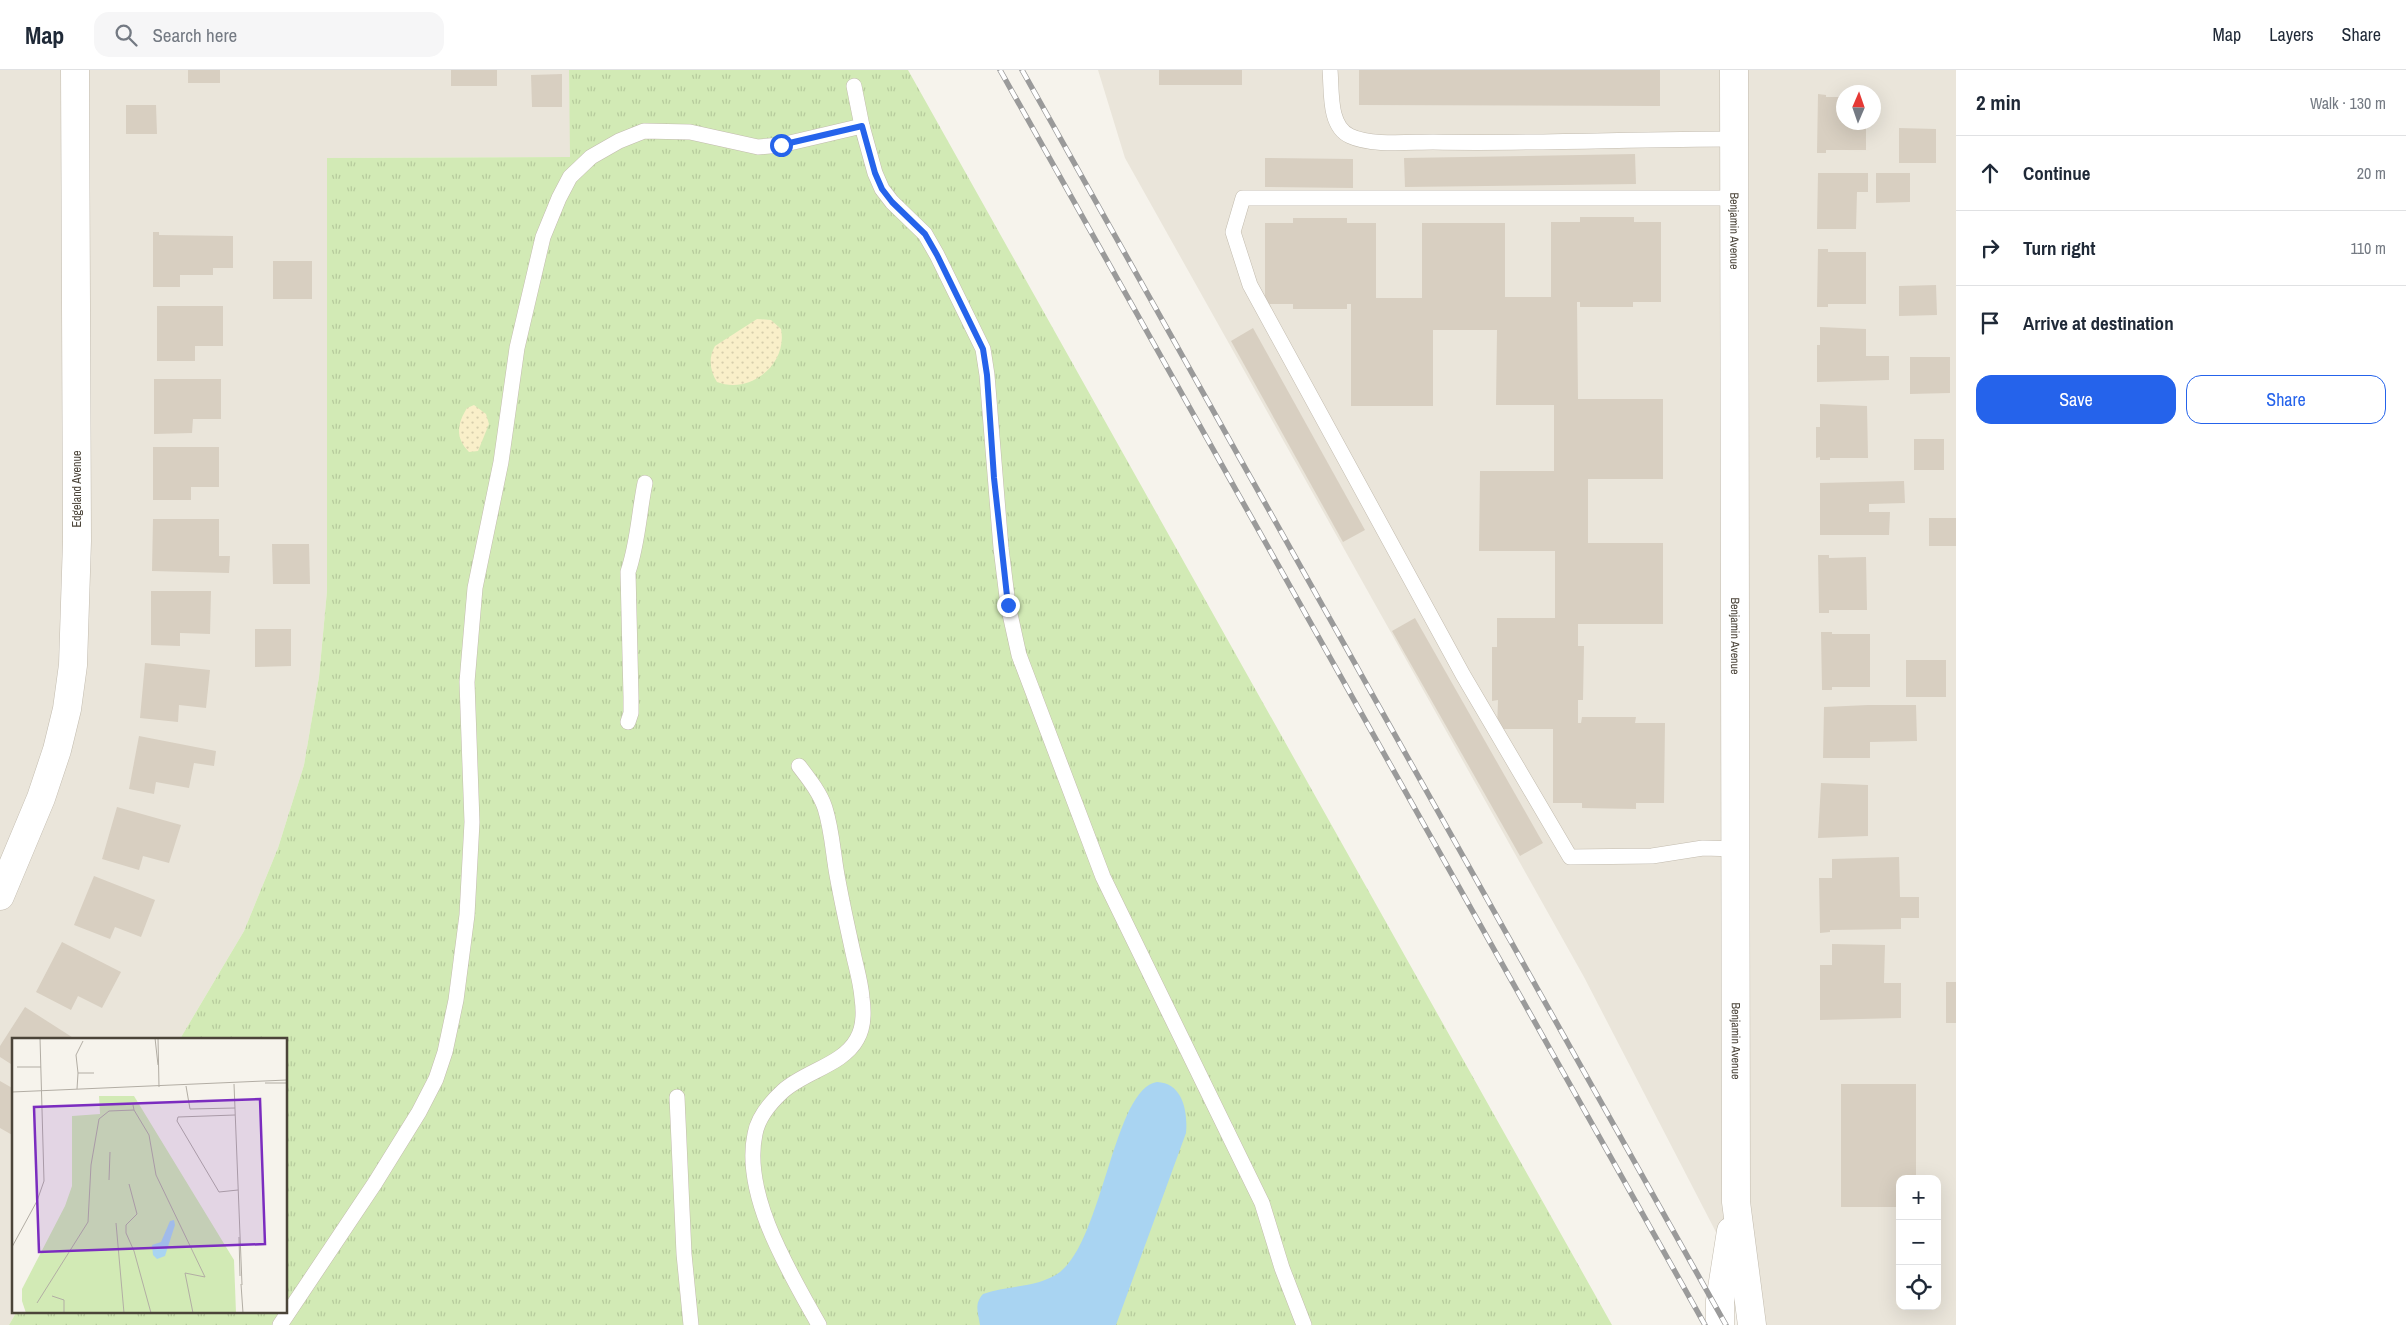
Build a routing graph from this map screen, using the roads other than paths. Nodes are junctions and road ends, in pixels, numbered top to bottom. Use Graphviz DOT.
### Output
graph roads {
  1 [pos="75,70"];
  2 [pos="1330,70"];
  3 [pos="1734,70"];
  4 [pos="854,86"];
  5 [pos="862,126"];
  6 [pos="1734,139"];
  7 [pos="1734,198"];
  8 [pos="645,483"];
  9 [pos="628,722"];
  10 [pos="799,766"];
  11 [pos="1737,849"];
  12 [pos="0,896"];
  13 [pos="677,1097"];
  14 [pos="1736,1202"];
  15 [pos="280,1325"];
  16 [pos="691,1325"];
  17 [pos="818,1325"];
  18 [pos="1304,1325"];
  19 [pos="1720,1325"];
  20 [pos="1752,1325"];
  1 -- 12 [label="street, Edgeland Avenue"];
  2 -- 6 [label="lane"];
  3 -- 6 [label="street, Benjamin Avenue"];
  4 -- 5 [label="lane"];
  5 -- 15 [label="lane"];
  5 -- 18 [label="lane"];
  6 -- 7 [label="street, Benjamin Avenue"];
  7 -- 11 [label="street, Benjamin Avenue"];
  7 -- 11 [label="lane"];
  8 -- 9 [label="lane"];
  10 -- 17 [label="lane"];
  11 -- 14 [label="street, Benjamin Avenue"];
  13 -- 16 [label="lane"];
  14 -- 19 [label="street, Benjamin Avenue"];
  14 -- 20 [label="street, Benjamin Avenue"];
}
